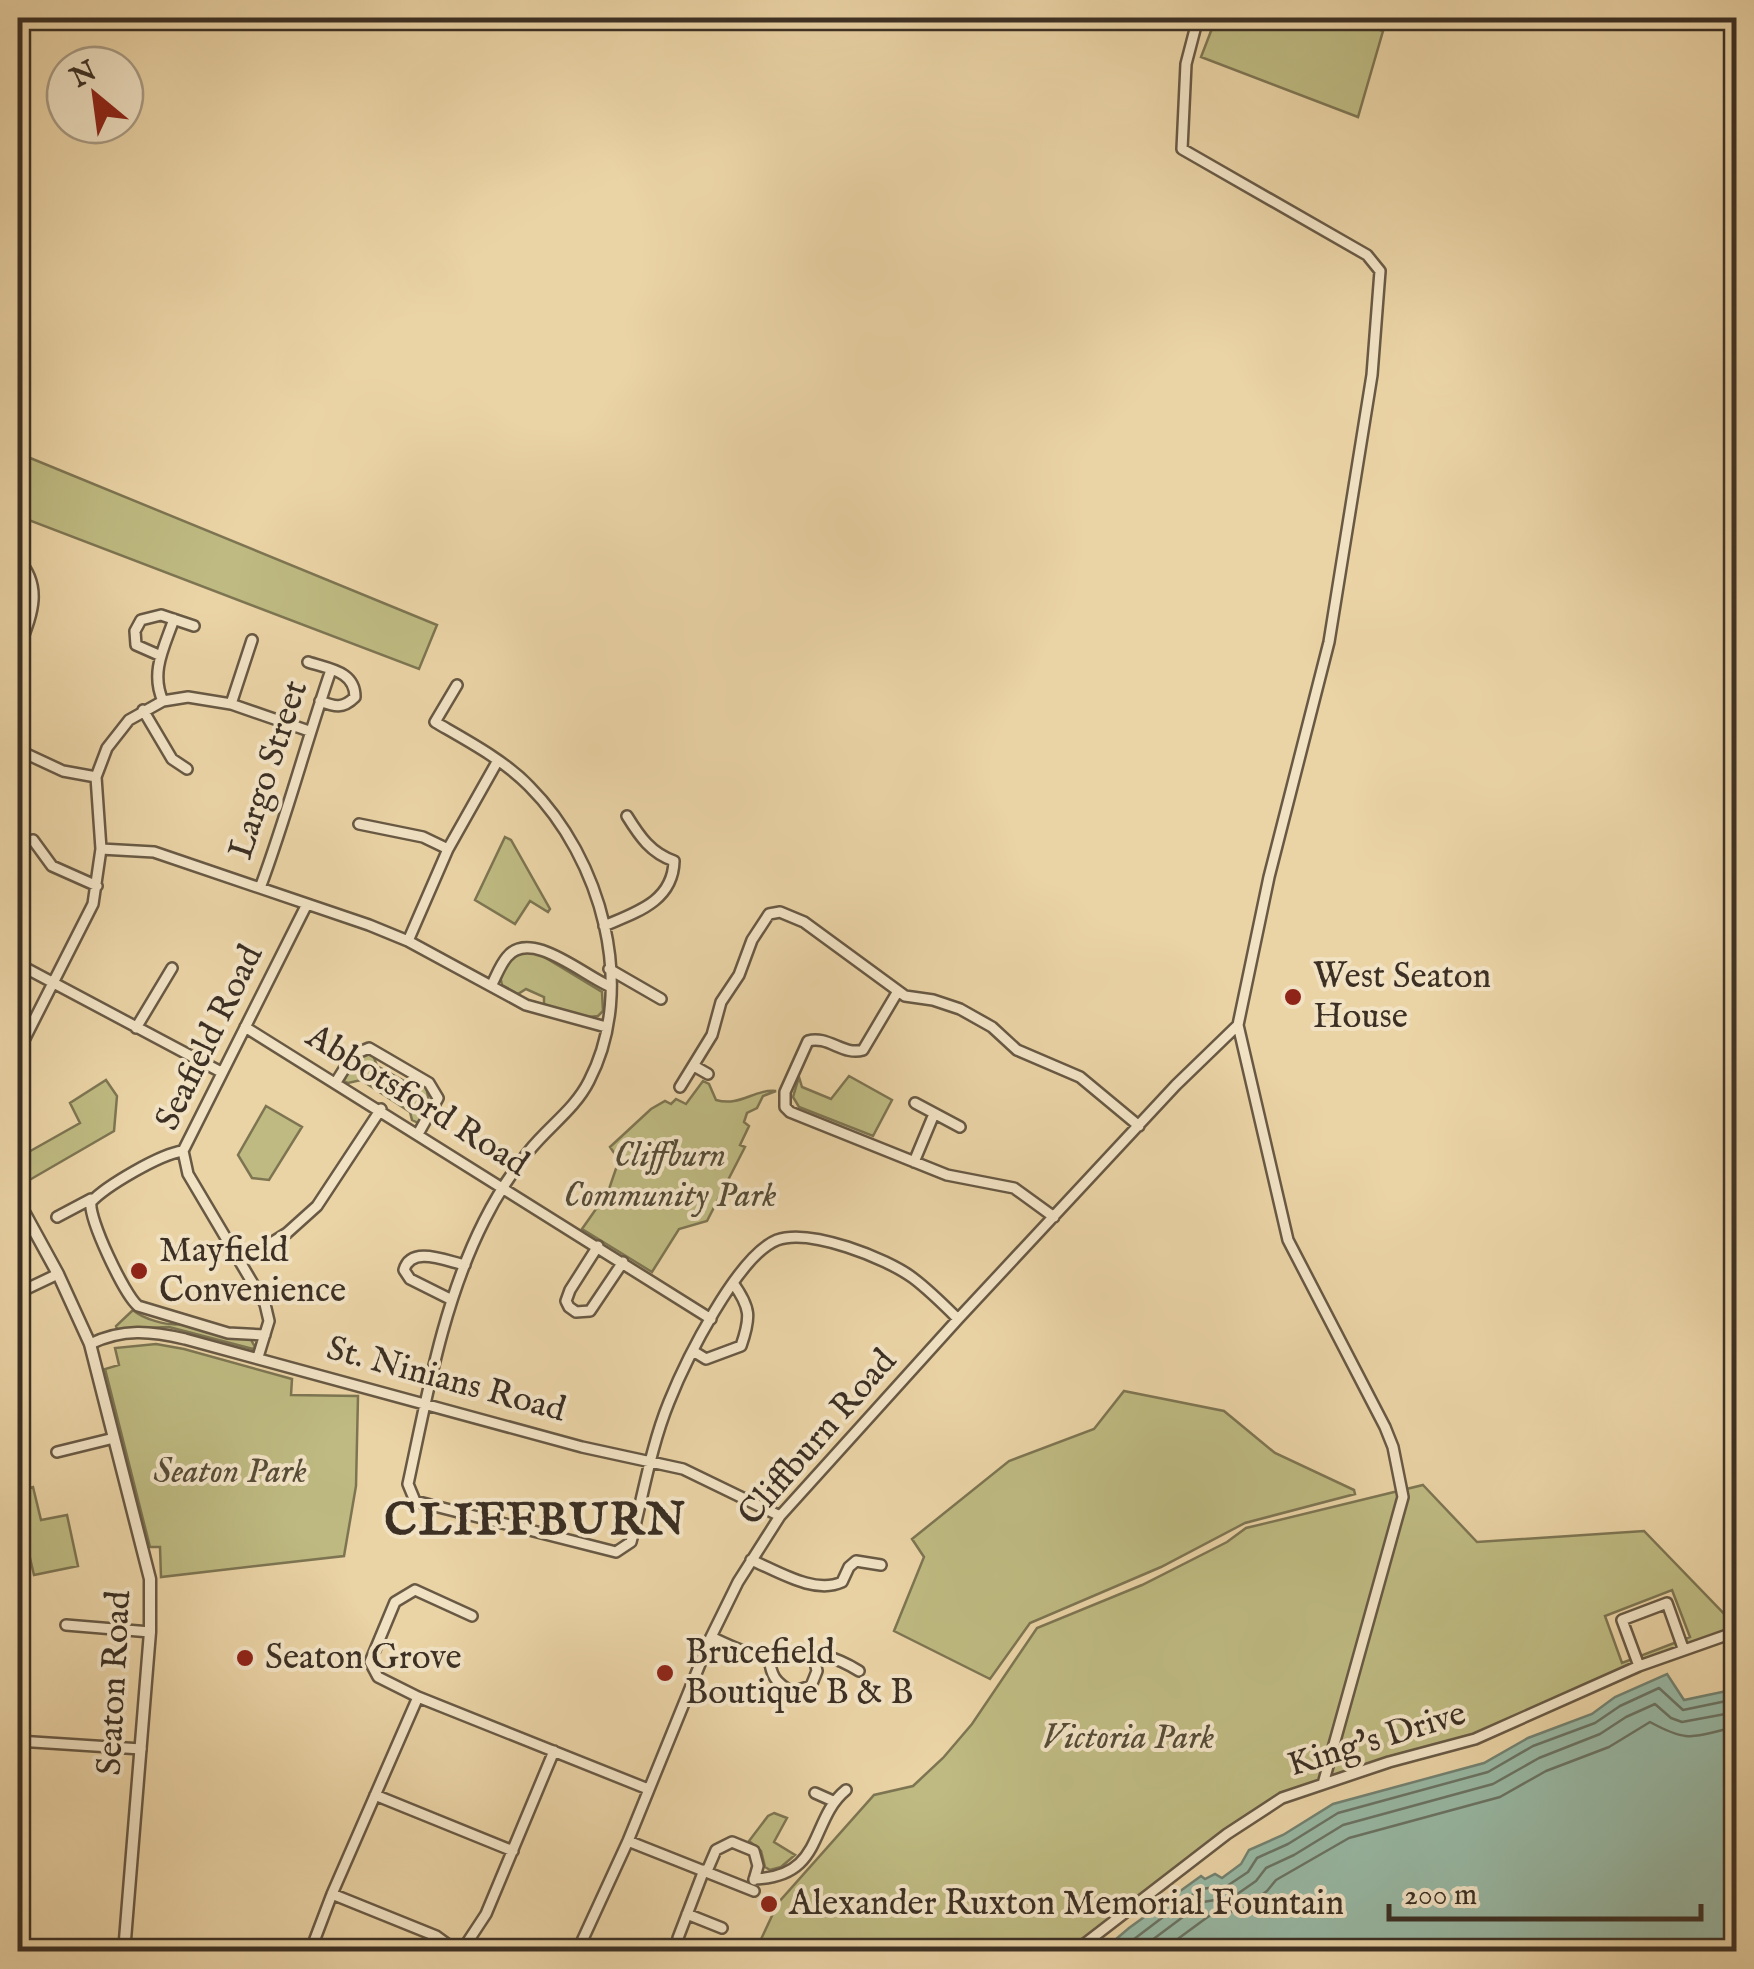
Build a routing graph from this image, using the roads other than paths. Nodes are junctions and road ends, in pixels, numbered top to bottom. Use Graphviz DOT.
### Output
graph roads {
  1 [pos="1198,18"];
  2 [pos="18,559"];
  3 [pos="174,619"];
  4 [pos="194,626"];
  5 [pos="252,640"];
  6 [pos="18,651"];
  7 [pos="161,656"];
  8 [pos="308,662"];
  9 [pos="330,670"];
  10 [pos="458,685"];
  11 [pos="163,701"];
  12 [pos="320,701"];
  13 [pos="230,704"];
  14 [pos="143,710"];
  15 [pos="310,732"];
  16 [pos="18,750"];
  17 [pos="497,762"];
  18 [pos="188,769"];
  19 [pos="96,777"];
  20 [pos="628,816"];
  21 [pos="359,824"];
  22 [pos="33,840"];
  23 [pos="102,849"];
  24 [pos="448,849"];
  25 [pos="97,886"];
  26 [pos="260,888"];
  27 [pos="307,904"];
  28 [pos="604,926"];
  29 [pos="408,941"];
  30 [pos="18,964"];
  31 [pos="172,968"];
  32 [pos="609,969"];
  33 [pos="53,983"];
  34 [pos="491,986"];
  35 [pos="609,986"];
  36 [pos="898,991"];
  37 [pos="661,999"];
  38 [pos="1238,1025"];
  39 [pos="246,1027"];
  40 [pos="606,1027"];
  41 [pos="136,1028"];
  42 [pos="18,1052"];
  43 [pos="694,1066"];
  44 [pos="222,1072"];
  45 [pos="708,1074"];
  46 [pos="336,1082"];
  47 [pos="680,1088"];
  48 [pos="915,1103"];
  49 [pos="381,1109"];
  50 [pos="934,1114"];
  51 [pos="1138,1126"];
  52 [pos="960,1127"];
  53 [pos="418,1134"];
  54 [pos="182,1151"];
  55 [pos="914,1162"];
  56 [pos="504,1187"];
  57 [pos="94,1198"];
  58 [pos="18,1202"];
  59 [pos="57,1217"];
  60 [pos="1054,1217"];
  61 [pos="598,1246"];
  62 [pos="241,1262"];
  63 [pos="623,1262"];
  64 [pos="465,1264"];
  65 [pos="58,1274"];
  66 [pos="733,1284"];
  67 [pos="18,1294"];
  68 [pos="452,1300"];
  69 [pos="958,1318"];
  70 [pos="712,1319"];
  71 [pos="265,1335"];
  72 [pos="90,1344"];
  73 [pos="694,1351"];
  74 [pos="258,1357"];
  75 [pos="426,1402"];
  76 [pos="114,1438"];
  77 [pos="57,1452"];
  78 [pos="652,1462"];
  79 [pos="780,1516"];
  80 [pos="751,1560"];
  81 [pos="881,1564"];
  82 [pos="472,1616"];
  83 [pos="66,1625"];
  84 [pos="150,1632"];
  85 [pos="1728,1635"];
  86 [pos="711,1637"];
  87 [pos="1683,1648"];
  88 [pos="813,1653"];
  89 [pos="769,1658"];
  90 [pos="1639,1666"];
  91 [pos="859,1671"];
  92 [pos="418,1697"];
  93 [pos="18,1741"];
  94 [pos="140,1749"];
  95 [pos="554,1751"];
  96 [pos="1323,1784"];
  97 [pos="648,1789"];
  98 [pos="846,1790"];
  99 [pos="816,1793"];
  100 [pos="375,1796"];
  101 [pos="833,1801"];
  102 [pos="628,1841"];
  103 [pos="512,1851"];
  104 [pos="705,1871"];
  105 [pos="753,1886"];
  106 [pos="332,1894"];
  107 [pos="687,1914"];
  108 [pos="722,1928"];
  109 [pos="678,1938"];
  110 [pos="124,1952"];
  111 [pos="310,1952"];
  112 [pos="459,1952"];
  113 [pos="576,1952"];
  114 [pos="1074,1952"];
  1 -- 38 [label="street"];
  2 -- 6 [label="street"];
  3 -- 4 [label="street"];
  3 -- 7 [label="street"];
  3 -- 7 [label="street"];
  5 -- 13 [label="street"];
  7 -- 11 [label="street"];
  8 -- 9 [label="street"];
  9 -- 12 [label="street, Largo Street"];
  9 -- 12 [label="street"];
  10 -- 17 [label="street"];
  11 -- 13 [label="street"];
  11 -- 14 [label="street"];
  12 -- 15 [label="street, Largo Street"];
  13 -- 15 [label="street"];
  14 -- 18 [label="street"];
  14 -- 19 [label="street"];
  15 -- 26 [label="street, Largo Street"];
  16 -- 19 [label="street"];
  17 -- 24 [label="street"];
  17 -- 28 [label="street"];
  19 -- 23 [label="street"];
  20 -- 28 [label="street"];
  21 -- 24 [label="street"];
  22 -- 25 [label="street"];
  23 -- 25 [label="street"];
  23 -- 26 [label="street"];
  24 -- 29 [label="street"];
  25 -- 33 [label="street"];
  26 -- 27 [label="street"];
  27 -- 29 [label="street"];
  27 -- 39 [label="street, Seafield Road"];
  28 -- 32 [label="street"];
  29 -- 34 [label="street"];
  30 -- 33 [label="street"];
  31 -- 41 [label="street"];
  32 -- 35 [label="street"];
  32 -- 37 [label="street"];
  33 -- 41 [label="street"];
  33 -- 42 [label="street"];
  34 -- 35 [label="street"];
  34 -- 40 [label="street"];
  35 -- 40 [label="street"];
  36 -- 43 [label="street"];
  36 -- 51 [label="street"];
  36 -- 55 [label="street"];
  38 -- 51 [label="street, Cliffburn Road"];
  38 -- 96 [label="street"];
  39 -- 44 [label="street, Seafield Road"];
  39 -- 46 [label="street, Abbotsford Road"];
  40 -- 56 [label="street"];
  41 -- 44 [label="street"];
  43 -- 45 [label="street"];
  43 -- 47 [label="street"];
  44 -- 54 [label="street, Seafield Road"];
  46 -- 49 [label="street, Abbotsford Road"];
  46 -- 53 [label="street"];
  48 -- 50 [label="street"];
  49 -- 53 [label="street, Abbotsford Road"];
  49 -- 62 [label="street"];
  50 -- 52 [label="street"];
  50 -- 55 [label="street"];
  51 -- 60 [label="street, Cliffburn Road"];
  53 -- 56 [label="street, Abbotsford Road"];
  54 -- 57 [label="street"];
  54 -- 62 [label="street, Seafield Road"];
  55 -- 60 [label="street"];
  56 -- 61 [label="street, Abbotsford Road"];
  56 -- 64 [label="street"];
  57 -- 59 [label="street"];
  57 -- 71 [label="street"];
  58 -- 65 [label="street, Seaton Road"];
  60 -- 69 [label="street, Cliffburn Road"];
  61 -- 63 [label="street, Abbotsford Road"];
  61 -- 63 [label="street"];
  62 -- 71 [label="street, Seafield Road"];
  63 -- 70 [label="street, Abbotsford Road"];
  64 -- 68 [label="street"];
  64 -- 68 [label="street"];
  65 -- 67 [label="street"];
  65 -- 72 [label="street, Seaton Road"];
  66 -- 69 [label="street"];
  66 -- 70 [label="street"];
  66 -- 73 [label="street"];
  68 -- 75 [label="street"];
  69 -- 79 [label="street, Cliffburn Road"];
  70 -- 73 [label="street"];
  71 -- 74 [label="street, Seafield Road"];
  72 -- 74 [label="street, St. Ninians Road"];
  72 -- 76 [label="street, Seaton Road"];
  73 -- 78 [label="street"];
  74 -- 75 [label="street, St. Ninians Road"];
  75 -- 78 [label="street, St. Ninians Road"];
  75 -- 78 [label="street"];
  76 -- 77 [label="street"];
  76 -- 84 [label="street, Seaton Road"];
  78 -- 79 [label="street, St. Ninians Road"];
  79 -- 80 [label="street, Cliffburn Road"];
  80 -- 81 [label="street"];
  80 -- 86 [label="street, Cliffburn Road"];
  82 -- 92 [label="street"];
  83 -- 84 [label="street"];
  84 -- 94 [label="street, Seaton Road"];
  85 -- 87 [label="street, King's Drive"];
  86 -- 89 [label="street"];
  86 -- 97 [label="street, Cliffburn Road"];
  87 -- 90 [label="street, King's Drive"];
  87 -- 90 [label="street"];
  88 -- 89 [label="street"];
  88 -- 89 [label="street"];
  88 -- 91 [label="street"];
  90 -- 96 [label="street, King's Drive"];
  92 -- 95 [label="street"];
  92 -- 100 [label="street"];
  93 -- 94 [label="street"];
  94 -- 110 [label="street, Seaton Road"];
  95 -- 97 [label="street"];
  95 -- 103 [label="street"];
  96 -- 114 [label="street, King's Drive"];
  97 -- 102 [label="street, Cliffburn Road"];
  98 -- 101 [label="street"];
  99 -- 101 [label="street"];
  100 -- 103 [label="street"];
  100 -- 106 [label="street"];
  101 -- 105 [label="street"];
  102 -- 104 [label="street"];
  102 -- 113 [label="street, Cliffburn Road"];
  103 -- 112 [label="street"];
  104 -- 105 [label="street"];
  104 -- 105 [label="street"];
  104 -- 107 [label="street"];
  106 -- 111 [label="street"];
  106 -- 112 [label="street"];
  107 -- 108 [label="street"];
  107 -- 109 [label="street"];
}
